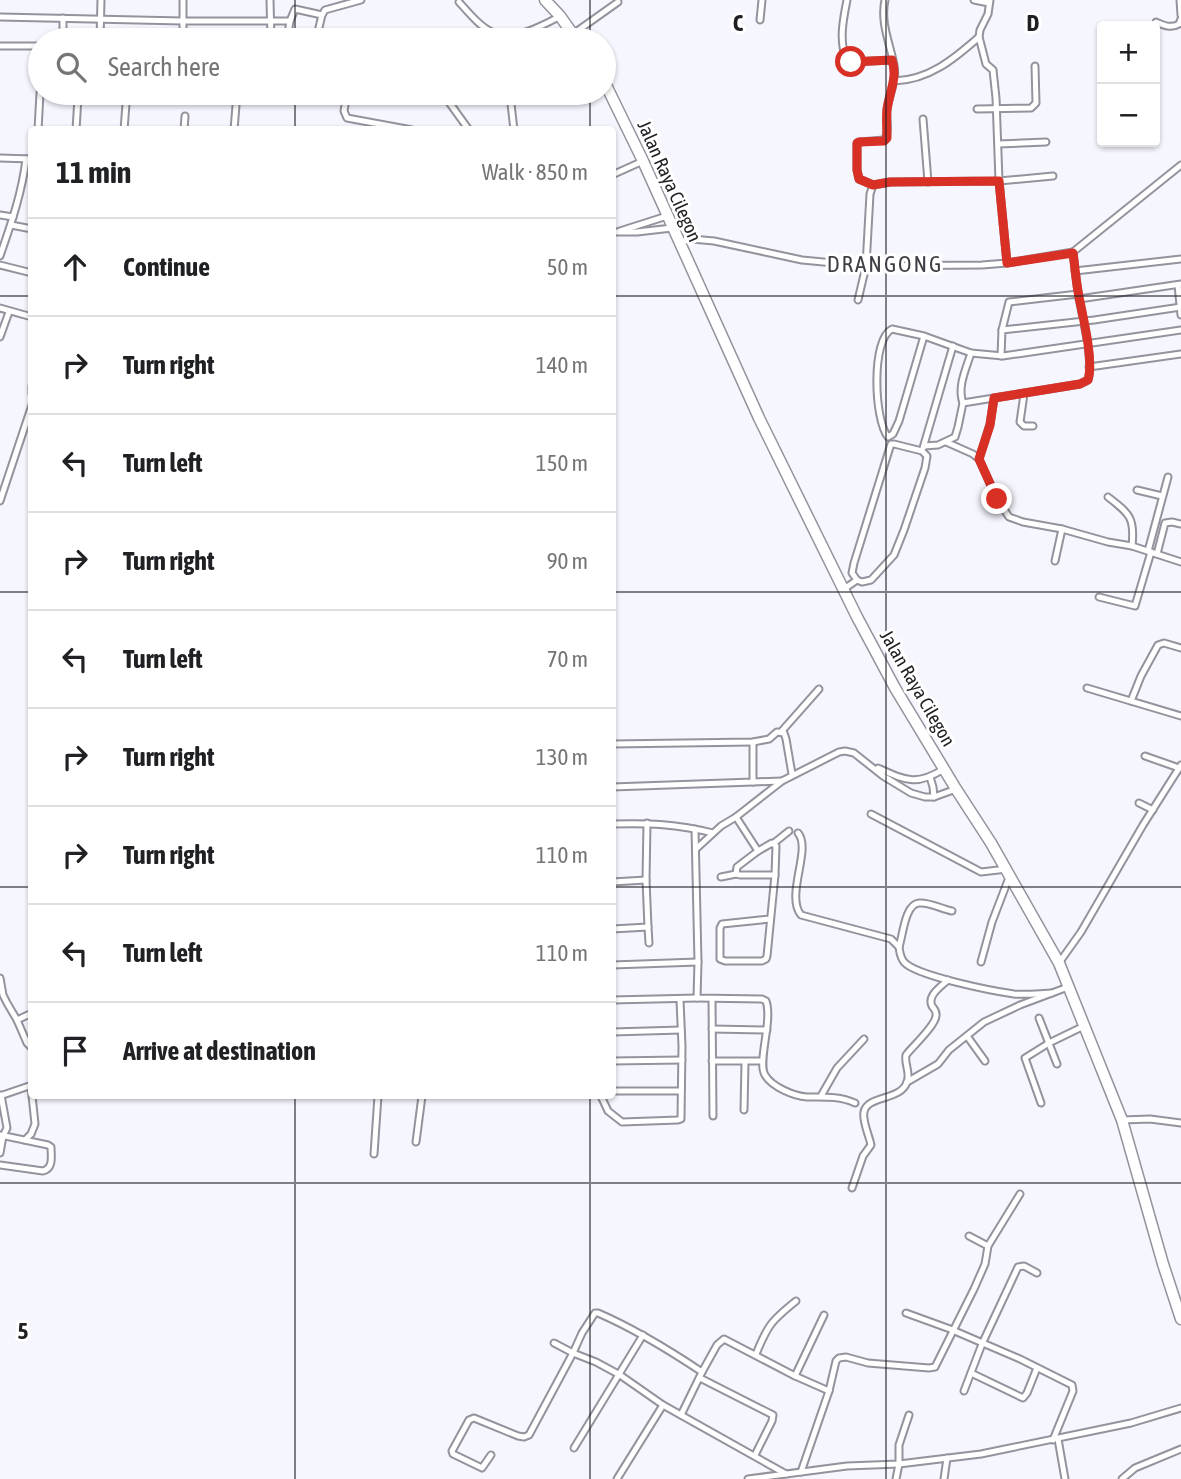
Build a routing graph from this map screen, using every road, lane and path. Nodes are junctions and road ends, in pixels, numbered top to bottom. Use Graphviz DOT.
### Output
graph roads {
  1 [pos="101,0"];
  2 [pos="183,0"];
  3 [pos="270,0"];
  4 [pos="361,0"];
  5 [pos="545,0"];
  6 [pos="762,0"];
  7 [pos="847,0"];
  8 [pos="885,0"];
  9 [pos="974,0"];
  10 [pos="1180,0"];
  11 [pos="990,1"];
  12 [pos="459,2"];
  13 [pos="618,2"];
  14 [pos="322,15"];
  15 [pos="560,16"];
  16 [pos="0,17"];
  17 [pos="1181,17"];
  18 [pos="63,18"];
  19 [pos="100,19"];
  20 [pos="760,20"];
  21 [pos="183,21"];
  22 [pos="270,21"];
  23 [pos="290,21"];
  24 [pos="1160,24"];
  25 [pos="63,28"];
  26 [pos="100,28"];
  27 [pos="183,28"];
  28 [pos="270,28"];
  29 [pos="289,28"];
  30 [pos="319,28"];
  31 [pos="486,28"];
  32 [pos="536,28"];
  33 [pos="569,28"];
  34 [pos="586,28"];
  35 [pos="979,37"];
  36 [pos="0,46"];
  37 [pos="28,46"];
  38 [pos="892,60"];
  39 [pos="1035,66"];
  40 [pos="894,81"];
  41 [pos="39,105"];
  42 [pos="78,105"];
  43 [pos="126,105"];
  44 [pos="236,105"];
  45 [pos="345,105"];
  46 [pos="451,105"];
  47 [pos="511,105"];
  48 [pos="616,105"];
  49 [pos="996,108"];
  50 [pos="976,109"];
  51 [pos="184,117"];
  52 [pos="923,119"];
  53 [pos="38,126"];
  54 [pos="76,126"];
  55 [pos="124,126"];
  56 [pos="184,126"];
  57 [pos="234,126"];
  58 [pos="390,126"];
  59 [pos="466,126"];
  60 [pos="514,126"];
  61 [pos="1046,142"];
  62 [pos="998,144"];
  63 [pos="0,158"];
  64 [pos="28,159"];
  65 [pos="643,161"];
  66 [pos="28,163"];
  67 [pos="1181,165"];
  68 [pos="616,173"];
  69 [pos="1053,176"];
  70 [pos="999,181"];
  71 [pos="928,182"];
  72 [pos="23,183"];
  73 [pos="28,184"];
  74 [pos="873,185"];
  75 [pos="0,215"];
  76 [pos="667,216"];
  77 [pos="13,217"];
  78 [pos="11,225"];
  79 [pos="28,228"];
  80 [pos="672,228"];
  81 [pos="616,232"];
  82 [pos="616,232"];
  83 [pos="679,242"];
  84 [pos="1073,253"];
  85 [pos="0,256"];
  86 [pos="1181,259"];
  87 [pos="1007,263"];
  88 [pos="0,265"];
  89 [pos="866,266"];
  90 [pos="1075,271"];
  91 [pos="28,272"];
  92 [pos="1179,285"];
  93 [pos="1079,297"];
  94 [pos="858,300"];
  95 [pos="0,308"];
  96 [pos="1180,308"];
  97 [pos="9,312"];
  98 [pos="1181,315"];
  99 [pos="28,316"];
  100 [pos="1083,321"];
  101 [pos="1002,330"];
  102 [pos="1181,330"];
  103 [pos="924,336"];
  104 [pos="0,337"];
  105 [pos="1087,344"];
  106 [pos="953,346"];
  107 [pos="971,354"];
  108 [pos="1181,354"];
  109 [pos="1001,356"];
  110 [pos="1089,367"];
  111 [pos="1024,394"];
  112 [pos="994,398"];
  113 [pos="963,403"];
  114 [pos="28,417"];
  115 [pos="1033,426"];
  116 [pos="893,435"];
  117 [pos="946,442"];
  118 [pos="891,444"];
  119 [pos="923,449"];
  120 [pos="979,459"];
  121 [pos="1168,477"];
  122 [pos="1136,490"];
  123 [pos="1162,496"];
  124 [pos="1108,497"];
  125 [pos="0,501"];
  126 [pos="1181,524"];
  127 [pos="1062,529"];
  128 [pos="1132,546"];
  129 [pos="1152,552"];
  130 [pos="1055,561"];
  131 [pos="1181,562"];
  132 [pos="857,580"];
  133 [pos="844,589"];
  134 [pos="1099,597"];
  135 [pos="1181,648"];
  136 [pos="1087,688"];
  137 [pos="819,689"];
  138 [pos="1131,701"];
  139 [pos="1181,716"];
  140 [pos="781,732"];
  141 [pos="753,742"];
  142 [pos="616,744"];
  143 [pos="1145,756"];
  144 [pos="872,766"];
  145 [pos="1180,766"];
  146 [pos="945,769"];
  147 [pos="792,774"];
  148 [pos="930,777"];
  149 [pos="782,780"];
  150 [pos="753,782"];
  151 [pos="616,786"];
  152 [pos="956,789"];
  153 [pos="934,797"];
  154 [pos="1139,803"];
  155 [pos="1153,810"];
  156 [pos="871,814"];
  157 [pos="736,817"];
  158 [pos="647,823"];
  159 [pos="616,824"];
  160 [pos="695,828"];
  161 [pos="789,831"];
  162 [pos="713,833"];
  163 [pos="798,833"];
  164 [pos="774,843"];
  165 [pos="696,849"];
  166 [pos="758,851"];
  167 [pos="1008,872"];
  168 [pos="736,874"];
  169 [pos="775,875"];
  170 [pos="721,877"];
  171 [pos="646,880"];
  172 [pos="616,882"];
  173 [pos="952,911"];
  174 [pos="770,919"];
  175 [pos="648,928"];
  176 [pos="616,929"];
  177 [pos="649,943"];
  178 [pos="899,947"];
  179 [pos="698,962"];
  180 [pos="981,962"];
  181 [pos="1059,963"];
  182 [pos="616,965"];
  183 [pos="0,978"];
  184 [pos="948,980"];
  185 [pos="1068,987"];
  186 [pos="1052,993"];
  187 [pos="697,998"];
  188 [pos="712,999"];
  189 [pos="616,1000"];
  190 [pos="680,1000"];
  191 [pos="28,1015"];
  192 [pos="1039,1018"];
  193 [pos="17,1020"];
  194 [pos="1084,1026"];
  195 [pos="681,1030"];
  196 [pos="712,1030"];
  197 [pos="767,1030"];
  198 [pos="616,1032"];
  199 [pos="967,1035"];
  200 [pos="864,1039"];
  201 [pos="1049,1043"];
  202 [pos="28,1044"];
  203 [pos="682,1060"];
  204 [pos="985,1060"];
  205 [pos="616,1061"];
  206 [pos="712,1061"];
  207 [pos="762,1061"];
  208 [pos="744,1062"];
  209 [pos="1057,1064"];
  210 [pos="907,1082"];
  211 [pos="28,1086"];
  212 [pos="616,1091"];
  213 [pos="681,1091"];
  214 [pos="0,1096"];
  215 [pos="821,1096"];
  216 [pos="32,1099"];
  217 [pos="378,1099"];
  218 [pos="422,1099"];
  219 [pos="602,1099"];
  220 [pos="1041,1102"];
  221 [pos="855,1103"];
  222 [pos="744,1110"];
  223 [pos="713,1116"];
  224 [pos="1122,1120"];
  225 [pos="1181,1123"];
  226 [pos="2,1136"];
  227 [pos="25,1140"];
  228 [pos="416,1142"];
  229 [pos="0,1153"];
  230 [pos="374,1154"];
  231 [pos="0,1165"];
  232 [pos="852,1188"];
  233 [pos="1020,1194"];
  234 [pos="970,1236"];
  235 [pos="988,1246"];
  236 [pos="1037,1273"];
  237 [pos="796,1301"];
  238 [pos="906,1313"];
  239 [pos="824,1315"];
  240 [pos="1181,1319"];
  241 [pos="954,1331"];
  242 [pos="643,1335"];
  243 [pos="554,1343"];
  244 [pos="982,1344"];
  245 [pos="573,1353"];
  246 [pos="756,1354"];
  247 [pos="1037,1368"];
  248 [pos="971,1373"];
  249 [pos="620,1374"];
  250 [pos="701,1375"];
  251 [pos="795,1376"];
  252 [pos="829,1391"];
  253 [pos="964,1391"];
  254 [pos="663,1405"];
  255 [pos="1181,1408"];
  256 [pos="681,1415"];
  257 [pos="909,1415"];
  258 [pos="1056,1440"];
  259 [pos="574,1448"];
  260 [pos="1181,1449"];
  261 [pos="491,1455"];
  262 [pos="755,1455"];
  263 [pos="947,1458"];
  264 [pos="899,1464"];
  265 [pos="801,1472"];
  266 [pos="786,1474"];
  267 [pos="793,1476"];
  268 [pos="617,1479"];
  269 [pos="748,1479"];
  270 [pos="896,1479"];
  271 [pos="944,1479"];
  272 [pos="1065,1479"];
  273 [pos="1122,1479"];
  1 -- 19 [label="street"];
  2 -- 21 [label="street"];
  3 -- 22 [label="street"];
  4 -- 14 [label="street"];
  5 -- 15 [label="highway"];
  6 -- 20 [label="street"];
  7 -- 38 [label="street"];
  8 -- 38 [label="street"];
  9 -- 11 [label="street"];
  10 -- 17 [label="street"];
  11 -- 35 [label="street"];
  12 -- 31 [label="street"];
  13 -- 34 [label="street"];
  14 -- 23 [label="street"];
  14 -- 30 [label="street"];
  15 -- 32 [label="street"];
  15 -- 33 [label="highway"];
  16 -- 18 [label="street"];
  17 -- 24 [label="street"];
  18 -- 19 [label="street"];
  18 -- 25 [label="street"];
  19 -- 21 [label="street"];
  19 -- 26 [label="street"];
  21 -- 22 [label="street"];
  21 -- 27 [label="street"];
  22 -- 23 [label="street"];
  22 -- 28 [label="street"];
  23 -- 29 [label="street"];
  35 -- 40 [label="street"];
  35 -- 49 [label="street"];
  36 -- 37 [label="street"];
  38 -- 40 [label="street"];
  39 -- 49 [label="street"];
  40 -- 74 [label="street"];
  41 -- 53 [label="street"];
  42 -- 54 [label="street"];
  43 -- 55 [label="street"];
  44 -- 57 [label="street"];
  45 -- 58 [label="street"];
  46 -- 59 [label="street"];
  47 -- 60 [label="street"];
  48 -- 65 [label="highway, Jalan Raya Cilegon"];
  49 -- 50 [label="street"];
  49 -- 62 [label="street"];
  51 -- 56 [label="street"];
  52 -- 71 [label="street"];
  61 -- 62 [label="street"];
  62 -- 70 [label="street"];
  63 -- 64 [label="street"];
  65 -- 68 [label="street"];
  65 -- 76 [label="highway, Jalan Raya Cilegon"];
  66 -- 72 [label="street"];
  67 -- 84 [label="street"];
  69 -- 70 [label="street"];
  70 -- 71 [label="street"];
  70 -- 87 [label="street"];
  71 -- 74 [label="street"];
  72 -- 73 [label="street"];
  72 -- 77 [label="street"];
  74 -- 89 [label="street"];
  75 -- 77 [label="street"];
  76 -- 80 [label="highway, Jalan Raya Cilegon"];
  76 -- 81 [label="street"];
  77 -- 78 [label="street"];
  78 -- 79 [label="street"];
  78 -- 85 [label="street"];
  80 -- 82 [label="street"];
  80 -- 83 [label="highway, Jalan Raya Cilegon"];
  83 -- 89 [label="street"];
  83 -- 133 [label="highway, Jalan Raya Cilegon"];
  84 -- 87 [label="street"];
  84 -- 90 [label="street"];
  86 -- 90 [label="street"];
  87 -- 89 [label="street"];
  88 -- 91 [label="street"];
  89 -- 94 [label="street"];
  90 -- 93 [label="street"];
  92 -- 93 [label="street"];
  92 -- 96 [label="street"];
  93 -- 100 [label="street"];
  93 -- 101 [label="street"];
  95 -- 97 [label="street"];
  96 -- 98 [label="street"];
  96 -- 100 [label="street"];
  97 -- 99 [label="street"];
  97 -- 104 [label="street"];
  100 -- 101 [label="street"];
  100 -- 105 [label="street"];
  101 -- 109 [label="street"];
  102 -- 105 [label="street"];
  103 -- 106 [label="street"];
  103 -- 116 [label="street"];
  103 -- 116 [label="street"];
  105 -- 109 [label="street"];
  105 -- 110 [label="street"];
  106 -- 107 [label="street"];
  106 -- 119 [label="street"];
  107 -- 109 [label="street"];
  107 -- 113 [label="street"];
  108 -- 110 [label="street"];
  110 -- 111 [label="street"];
  111 -- 112 [label="street"];
  111 -- 115 [label="street"];
  112 -- 113 [label="street"];
  112 -- 120 [label="street"];
  113 -- 117 [label="street"];
  114 -- 125 [label="street"];
  116 -- 118 [label="street"];
  117 -- 119 [label="street"];
  117 -- 120 [label="street"];
  118 -- 119 [label="street"];
  118 -- 132 [label="street"];
  119 -- 132 [label="street"];
  120 -- 127 [label="street"];
  121 -- 123 [label="street"];
  122 -- 123 [label="street"];
  123 -- 129 [label="street"];
  124 -- 128 [label="street"];
  126 -- 129 [label="street"];
  127 -- 128 [label="street"];
  127 -- 130 [label="street"];
  128 -- 129 [label="street"];
  129 -- 131 [label="street"];
  129 -- 134 [label="street"];
  132 -- 133 [label="street"];
  133 -- 146 [label="highway, Jalan Raya Cilegon"];
  135 -- 138 [label="street"];
  136 -- 138 [label="street"];
  137 -- 140 [label="street"];
  138 -- 139 [label="street"];
  140 -- 141 [label="street"];
  140 -- 147 [label="street"];
  141 -- 142 [label="street"];
  141 -- 150 [label="street"];
  143 -- 145 [label="street"];
  144 -- 147 [label="street"];
  144 -- 148 [label="street"];
  144 -- 153 [label="street"];
  145 -- 155 [label="street"];
  146 -- 148 [label="street"];
  146 -- 152 [label="highway, Jalan Raya Cilegon"];
  147 -- 149 [label="street"];
  148 -- 153 [label="street"];
  149 -- 150 [label="street"];
  149 -- 157 [label="street"];
  150 -- 151 [label="street"];
  152 -- 153 [label="street"];
  152 -- 167 [label="highway, Jalan Raya Cilegon"];
  154 -- 155 [label="street"];
  155 -- 181 [label="street"];
  156 -- 167 [label="street"];
  157 -- 162 [label="street"];
  157 -- 166 [label="street"];
  158 -- 159 [label="street"];
  158 -- 160 [label="street"];
  158 -- 171 [label="street"];
  160 -- 162 [label="street"];
  160 -- 165 [label="street"];
  161 -- 164 [label="street"];
  162 -- 165 [label="street"];
  163 -- 178 [label="street"];
  164 -- 166 [label="street"];
  164 -- 169 [label="street"];
  165 -- 179 [label="street"];
  166 -- 168 [label="street"];
  167 -- 180 [label="street"];
  167 -- 181 [label="highway, Jalan Raya Cilegon"];
  168 -- 169 [label="street"];
  168 -- 170 [label="street"];
  169 -- 174 [label="street"];
  171 -- 172 [label="street"];
  171 -- 175 [label="street"];
  173 -- 178 [label="street"];
  174 -- 174 [label="street"];
  175 -- 176 [label="street"];
  175 -- 177 [label="street"];
  178 -- 184 [label="street"];
  179 -- 182 [label="street"];
  179 -- 187 [label="street"];
  181 -- 185 [label="highway, Jalan Raya Cilegon"];
  183 -- 193 [label="street"];
  184 -- 186 [label="street"];
  184 -- 210 [label="street"];
  185 -- 186 [label="street"];
  185 -- 194 [label="highway, Jalan Raya Cilegon"];
  186 -- 199 [label="street"];
  187 -- 188 [label="street"];
  187 -- 190 [label="street"];
  188 -- 196 [label="street"];
  188 -- 197 [label="street"];
  189 -- 190 [label="street"];
  190 -- 195 [label="street"];
  191 -- 193 [label="street"];
  192 -- 201 [label="street"];
  193 -- 202 [label="street"];
  194 -- 201 [label="street"];
  194 -- 224 [label="highway, Jalan Raya Cilegon"];
  195 -- 198 [label="street"];
  195 -- 203 [label="street"];
  196 -- 197 [label="street"];
  196 -- 206 [label="street"];
  197 -- 207 [label="street"];
  199 -- 204 [label="street"];
  199 -- 210 [label="street"];
  200 -- 215 [label="street"];
  201 -- 209 [label="street"];
  201 -- 220 [label="street"];
  203 -- 205 [label="street"];
  203 -- 213 [label="street"];
  206 -- 208 [label="street"];
  206 -- 223 [label="street"];
  207 -- 208 [label="street"];
  207 -- 215 [label="street"];
  208 -- 222 [label="street"];
  210 -- 232 [label="street"];
  211 -- 214 [label="street"];
  212 -- 213 [label="street"];
  213 -- 219 [label="street"];
  214 -- 226 [label="street"];
  215 -- 221 [label="street"];
  216 -- 227 [label="street"];
  217 -- 230 [label="street"];
  218 -- 228 [label="street"];
  224 -- 225 [label="street"];
  224 -- 240 [label="highway, Jalan Raya Cilegon"];
  226 -- 227 [label="street"];
  226 -- 229 [label="street"];
  227 -- 231 [label="street"];
  233 -- 235 [label="street"];
  234 -- 235 [label="street"];
  235 -- 241 [label="street"];
  236 -- 244 [label="street"];
  237 -- 246 [label="street"];
  238 -- 241 [label="street"];
  239 -- 251 [label="street"];
  241 -- 244 [label="street"];
  241 -- 252 [label="street"];
  242 -- 245 [label="street"];
  242 -- 249 [label="street"];
  242 -- 250 [label="street"];
  243 -- 245 [label="street"];
  244 -- 247 [label="street"];
  244 -- 248 [label="street"];
  245 -- 249 [label="street"];
  245 -- 261 [label="street"];
  246 -- 250 [label="street"];
  246 -- 251 [label="street"];
  247 -- 248 [label="street"];
  247 -- 258 [label="street"];
  248 -- 253 [label="street"];
  249 -- 254 [label="street"];
  249 -- 259 [label="street"];
  250 -- 256 [label="street"];
  250 -- 262 [label="street"];
  251 -- 252 [label="street"];
  252 -- 265 [label="street"];
  254 -- 256 [label="street"];
  254 -- 268 [label="street"];
  255 -- 258 [label="street"];
  256 -- 262 [label="street"];
  257 -- 264 [label="street"];
  258 -- 263 [label="street"];
  258 -- 272 [label="street"];
  260 -- 273 [label="street"];
  262 -- 266 [label="street"];
  263 -- 264 [label="street"];
  263 -- 271 [label="street"];
  264 -- 265 [label="street"];
  264 -- 270 [label="street"];
  265 -- 267 [label="street"];
  266 -- 267 [label="street"];
  266 -- 269 [label="street"];
}
